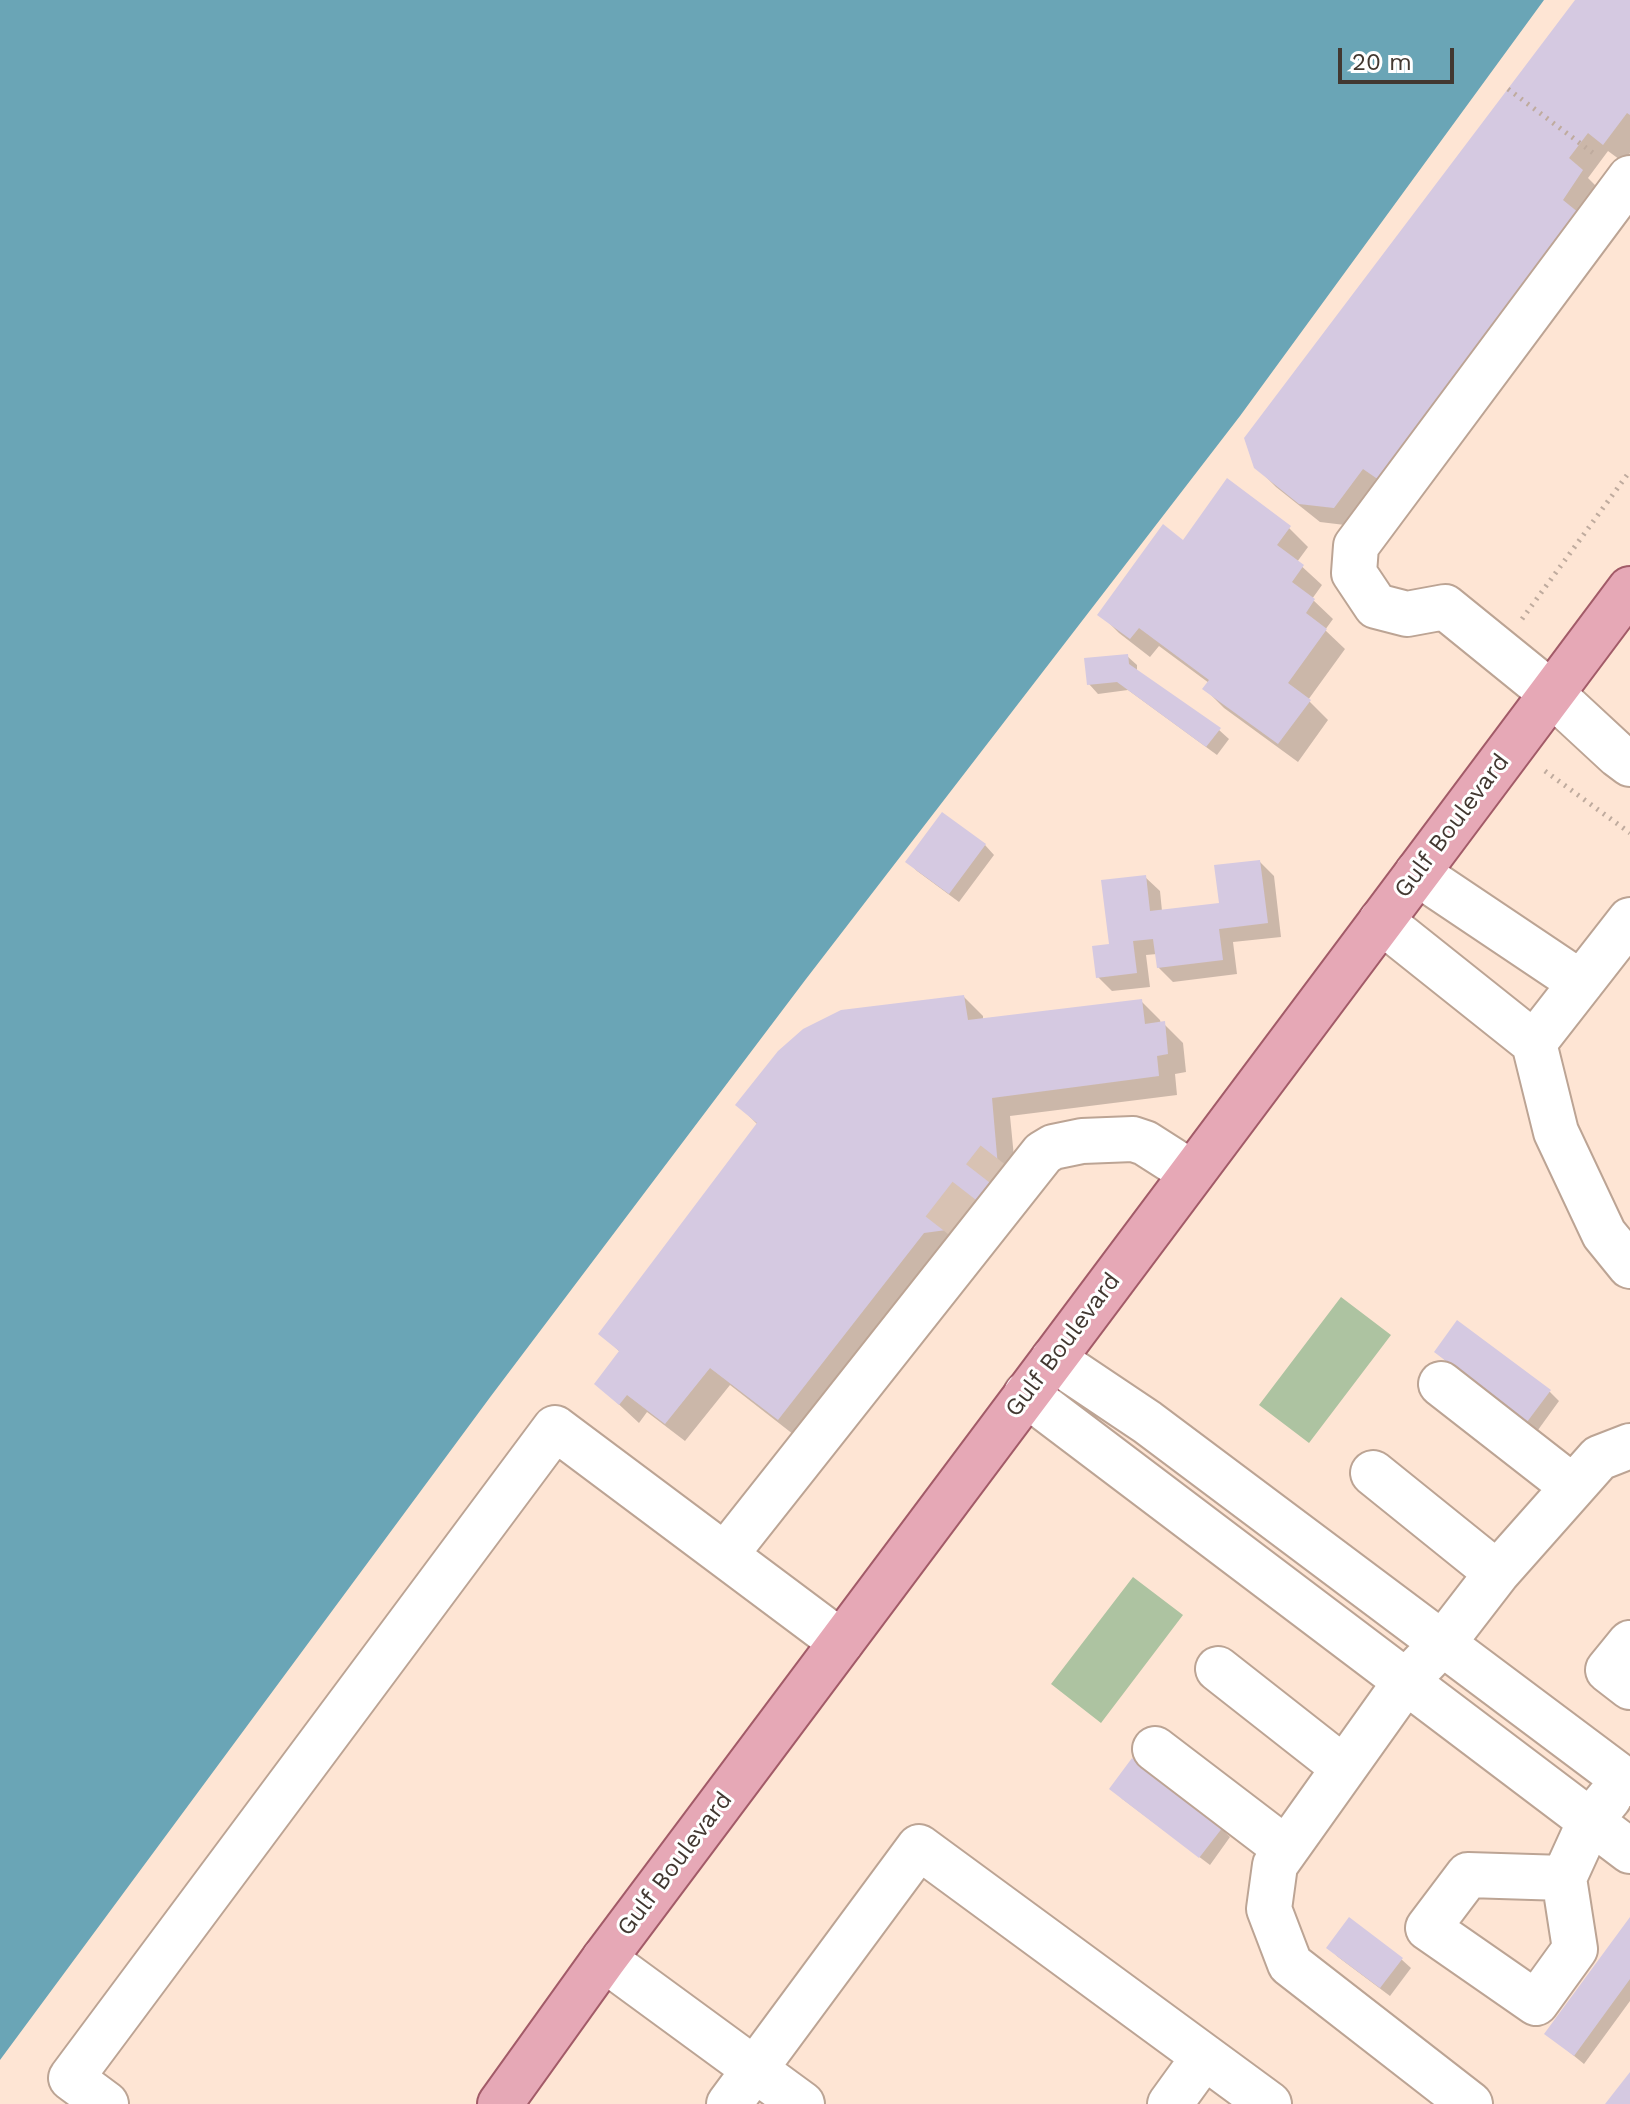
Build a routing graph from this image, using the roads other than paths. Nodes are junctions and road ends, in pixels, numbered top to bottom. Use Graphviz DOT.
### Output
graph roads {
  1 [pos="1629,179"];
  2 [pos="1630,589"];
  3 [pos="1551,693"];
  4 [pos="1630,764"];
  5 [pos="1417,873"];
  6 [pos="1630,920"];
  7 [pos="1381,921"];
  8 [pos="1581,983"];
  9 [pos="1534,1043"];
  10 [pos="1043,1153"];
  11 [pos="998,1159"];
  12 [pos="1192,1173"];
  13 [pos="1630,1266"];
  14 [pos="1053,1359"];
  15 [pos="1441,1384"];
  16 [pos="1026,1394"];
  17 [pos="1630,1446"];
  18 [pos="1373,1473"];
  19 [pos="1219,1477"];
  20 [pos="1573,1487"];
  21 [pos="1186,1515"];
  22 [pos="1306,1542"];
  23 [pos="725,1555"];
  24 [pos="1497,1573"];
  25 [pos="1275,1582"];
  26 [pos="841,1642"];
  27 [pos="1443,1643"];
  28 [pos="1630,1643"];
  29 [pos="1218,1669"];
  30 [pos="1406,1681"];
  31 [pos="1630,1687"];
  32 [pos="1155,1749"];
  33 [pos="1344,1768"];
  34 [pos="1628,1778"];
  35 [pos="1590,1821"];
  36 [pos="1286,1849"];
  37 [pos="1630,1851"];
  38 [pos="1564,1878"];
  39 [pos="604,1959"];
  40 [pos="1204,2057"];
  41 [pos="755,2068"];
  42 [pos="106,2104"];
  43 [pos="500,2104"];
  44 [pos="729,2104"];
  45 [pos="802,2104"];
  46 [pos="1170,2104"];
  47 [pos="1269,2104"];
  48 [pos="1470,2104"];
  1 -- 3 [label="lane"];
  2 -- 3 [label="main road, Gulf Boulevard"];
  3 -- 4 [label="lane"];
  3 -- 5 [label="main road, Gulf Boulevard"];
  5 -- 7 [label="main road, Gulf Boulevard"];
  5 -- 8 [label="lane"];
  6 -- 8 [label="lane"];
  7 -- 9 [label="lane"];
  7 -- 12 [label="main road, Gulf Boulevard"];
  8 -- 9 [label="lane"];
  9 -- 13 [label="lane"];
  10 -- 11 [label="lane"];
  10 -- 12 [label="lane"];
  10 -- 23 [label="lane"];
  12 -- 14 [label="main road, Gulf Boulevard"];
  14 -- 16 [label="main road, Gulf Boulevard"];
  14 -- 19 [label="lane"];
  15 -- 20 [label="lane"];
  16 -- 21 [label="lane"];
  16 -- 26 [label="main road, Gulf Boulevard"];
  17 -- 20 [label="lane"];
  18 -- 24 [label="lane"];
  19 -- 21 [label="lane"];
  19 -- 22 [label="lane"];
  20 -- 24 [label="lane"];
  21 -- 25 [label="lane"];
  22 -- 25 [label="lane"];
  22 -- 27 [label="lane"];
  23 -- 26 [label="lane"];
  23 -- 42 [label="lane"];
  24 -- 27 [label="lane"];
  25 -- 30 [label="lane"];
  26 -- 39 [label="main road, Gulf Boulevard"];
  27 -- 30 [label="lane"];
  27 -- 34 [label="lane"];
  28 -- 31 [label="lane"];
  29 -- 33 [label="lane"];
  30 -- 33 [label="lane"];
  30 -- 35 [label="lane"];
  32 -- 36 [label="lane"];
  33 -- 36 [label="lane"];
  34 -- 35 [label="lane"];
  35 -- 37 [label="lane"];
  35 -- 38 [label="lane"];
  36 -- 48 [label="lane"];
  39 -- 41 [label="lane"];
  39 -- 43 [label="main road, Gulf Boulevard"];
  40 -- 41 [label="lane"];
  40 -- 46 [label="lane"];
  40 -- 47 [label="lane"];
  41 -- 44 [label="lane"];
  41 -- 45 [label="lane"];
}
